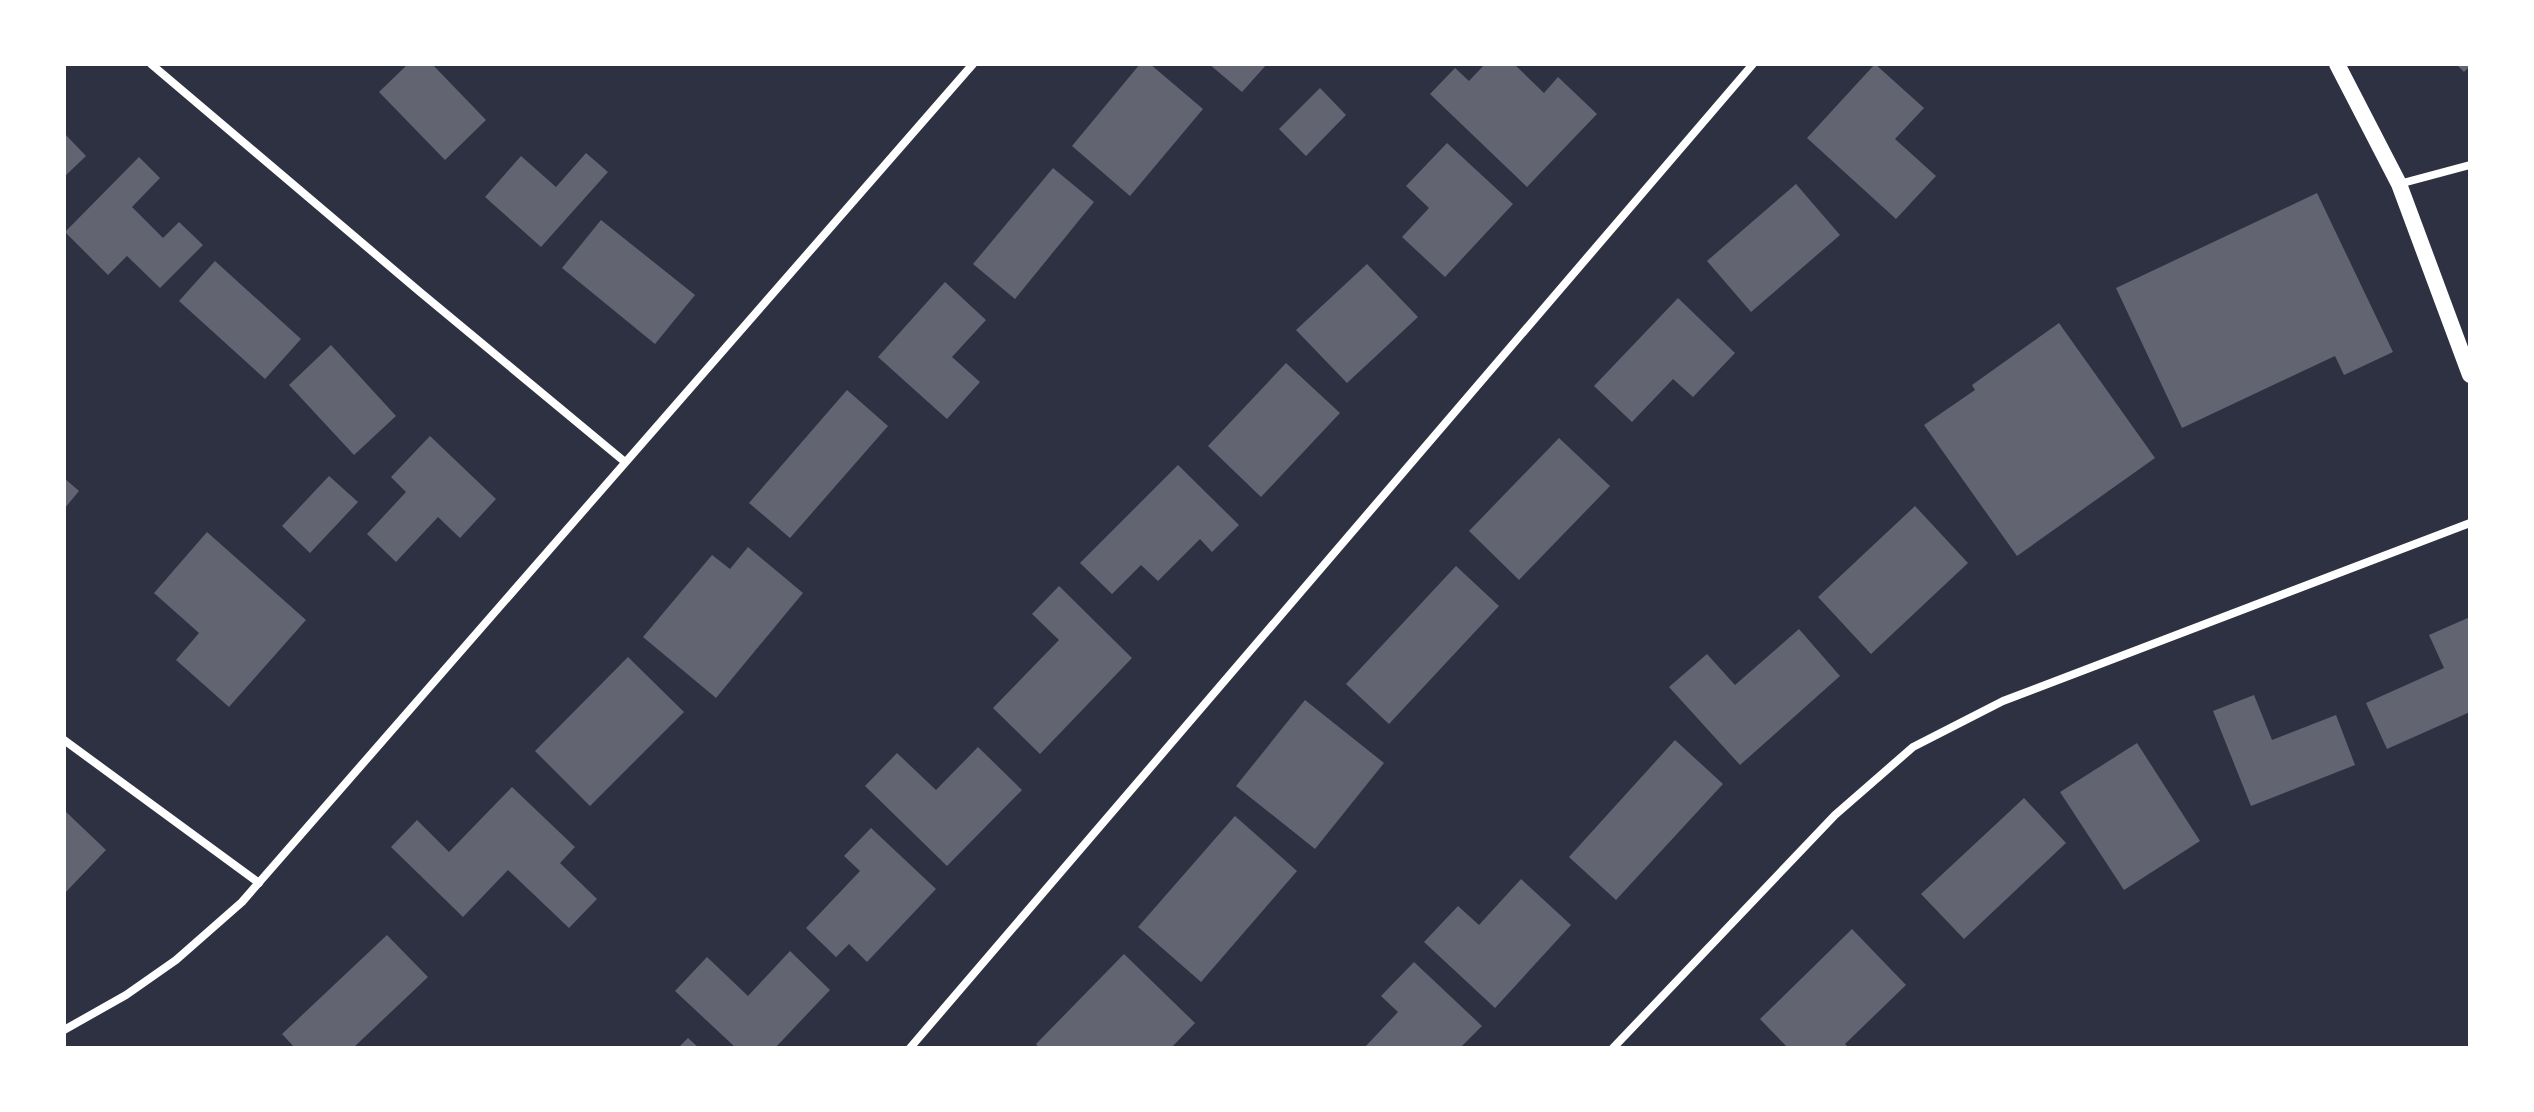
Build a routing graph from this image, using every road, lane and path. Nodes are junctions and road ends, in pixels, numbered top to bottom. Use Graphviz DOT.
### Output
graph roads {
  1 [pos="151,64"];
  2 [pos="973,64"];
  3 [pos="1753,64"];
  4 [pos="2337,64"];
  5 [pos="2470,165"];
  6 [pos="2399,184"];
  7 [pos="2470,375"];
  8 [pos="625,462"];
  9 [pos="2470,523"];
  10 [pos="64,740"];
  11 [pos="259,883"];
  12 [pos="64,1030"];
  13 [pos="910,1048"];
  14 [pos="1613,1048"];
  1 -- 8 [label="street"];
  2 -- 8 [label="street"];
  3 -- 13 [label="street"];
  4 -- 6 [label="main road"];
  5 -- 6 [label="street"];
  6 -- 7 [label="main road"];
  8 -- 11 [label="street"];
  9 -- 14 [label="street"];
  10 -- 11 [label="street"];
  11 -- 12 [label="street"];
}
